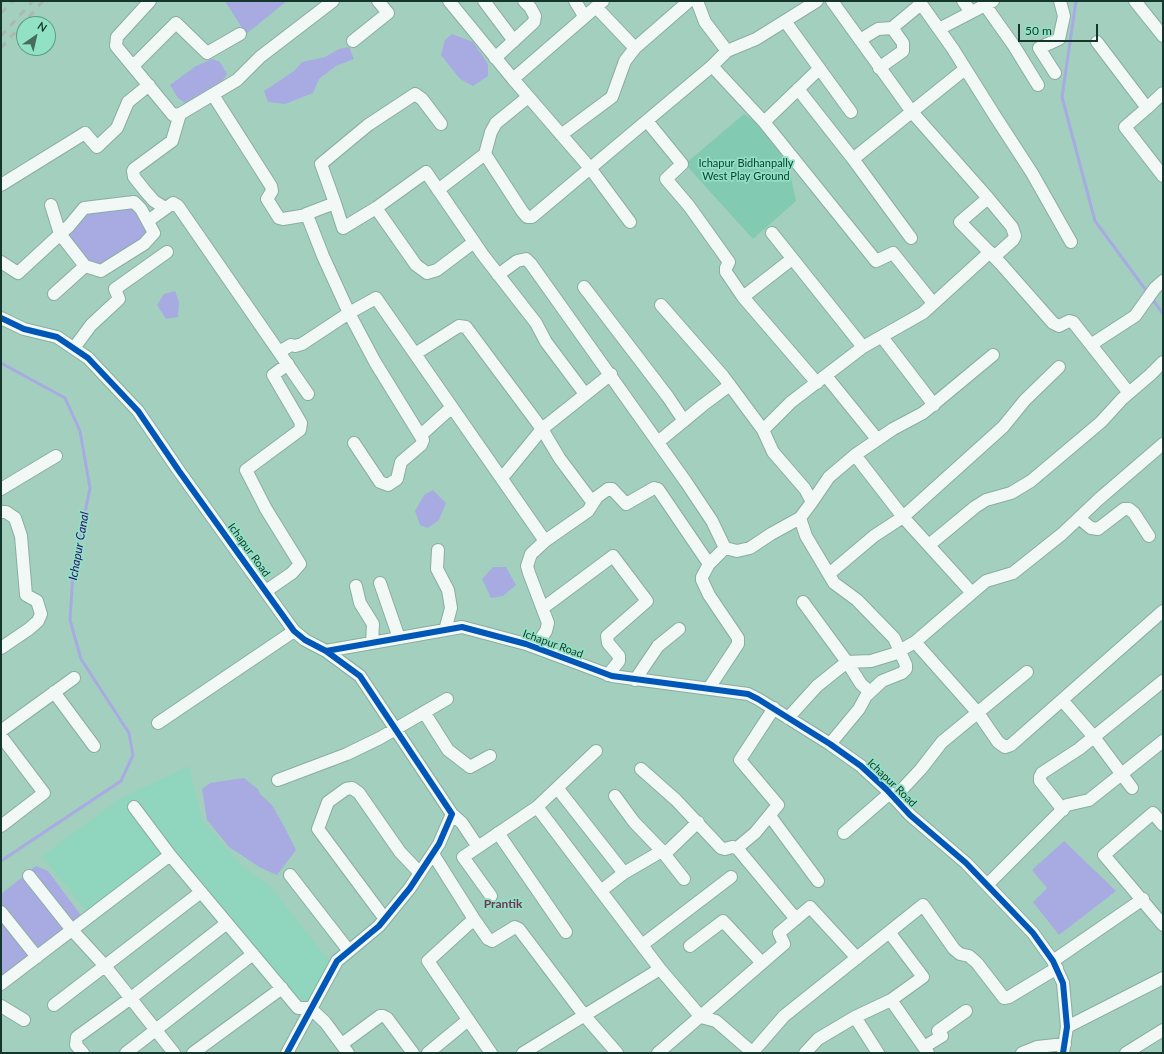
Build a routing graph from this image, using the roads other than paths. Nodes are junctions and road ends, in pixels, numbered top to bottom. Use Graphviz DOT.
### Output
graph roads {
  1 [pos="150,1"];
  2 [pos="333,1"];
  3 [pos="378,1"];
  4 [pos="449,1"];
  5 [pos="484,1"];
  6 [pos="575,1"];
  7 [pos="689,1"];
  8 [pos="697,1"];
  9 [pos="817,1"];
  10 [pos="832,1"];
  11 [pos="963,1"];
  12 [pos="1060,1"];
  13 [pos="1135,1"];
  14 [pos="531,3"];
  15 [pos="920,3"];
  16 [pos="989,3"];
  17 [pos="600,4"];
  18 [pos="971,12"];
  19 [pos="584,16"];
  20 [pos="784,21"];
  21 [pos="892,28"];
  22 [pos="939,29"];
  23 [pos="240,34"];
  24 [pos="1163,36"];
  25 [pos="860,40"];
  26 [pos="353,41"];
  27 [pos="514,41"];
  28 [pos="1097,42"];
  29 [pos="635,48"];
  30 [pos="727,51"];
  31 [pos="495,58"];
  32 [pos="133,66"];
  33 [pos="712,66"];
  34 [pos="879,68"];
  35 [pos="819,69"];
  36 [pos="965,69"];
  37 [pos="1055,73"];
  38 [pos="513,79"];
  39 [pos="1038,85"];
  40 [pos="150,86"];
  41 [pos="798,89"];
  42 [pos="213,95"];
  43 [pos="528,97"];
  44 [pos="1162,97"];
  45 [pos="1147,108"];
  46 [pos="852,112"];
  47 [pos="912,112"];
  48 [pos="180,114"];
  49 [pos="647,121"];
  50 [pos="764,122"];
  51 [pos="441,124"];
  52 [pos="561,135"];
  53 [pos="485,154"];
  54 [pos="853,160"];
  55 [pos="590,168"];
  56 [pos="1163,176"];
  57 [pos="1,185"];
  58 [pos="438,190"];
  59 [pos="988,198"];
  60 [pos="335,203"];
  61 [pos="51,205"];
  62 [pos="165,208"];
  63 [pos="376,208"];
  64 [pos="306,214"];
  65 [pos="148,221"];
  66 [pos="630,222"];
  67 [pos="772,233"];
  68 [pos="60,234"];
  69 [pos="911,238"];
  70 [pos="474,242"];
  71 [pos="1071,242"];
  72 [pos="167,252"];
  73 [pos="992,255"];
  74 [pos="792,259"];
  75 [pos="1,262"];
  76 [pos="85,266"];
  77 [pos="498,275"];
  78 [pos="1159,285"];
  79 [pos="584,287"];
  80 [pos="54,294"];
  81 [pos="743,297"];
  82 [pos="933,303"];
  83 [pos="661,305"];
  84 [pos="349,313"];
  85 [pos="1,318"];
  86 [pos="882,337"];
  87 [pos="1092,344"];
  88 [pos="863,347"];
  89 [pos="74,348"];
  90 [pos="279,352"];
  91 [pos="415,354"];
  92 [pos="994,355"];
  93 [pos="1163,362"];
  94 [pos="288,364"];
  95 [pos="1059,367"];
  96 [pos="611,374"];
  97 [pos="821,380"];
  98 [pos="730,385"];
  99 [pos="1129,393"];
  100 [pos="308,394"];
  101 [pos="585,394"];
  102 [pos="934,405"];
  103 [pos="452,407"];
  104 [pos="684,420"];
  105 [pos="542,429"];
  106 [pos="763,430"];
  107 [pos="421,435"];
  108 [pos="877,439"];
  109 [pos="658,442"];
  110 [pos="354,443"];
  111 [pos="1163,444"];
  112 [pos="855,455"];
  113 [pos="56,456"];
  114 [pos="502,478"];
  115 [pos="1,489"];
  116 [pos="812,502"];
  117 [pos="593,503"];
  118 [pos="1,512"];
  119 [pos="903,517"];
  120 [pos="800,518"];
  121 [pos="1079,518"];
  122 [pos="1149,536"];
  123 [pos="545,541"];
  124 [pos="929,545"];
  125 [pos="725,548"];
  126 [pos="438,550"];
  127 [pos="709,564"];
  128 [pos="829,574"];
  129 [pos="380,583"];
  130 [pos="356,586"];
  131 [pos="266,591"];
  132 [pos="972,593"];
  133 [pos="803,602"];
  134 [pos="543,608"];
  135 [pos="1163,611"];
  136 [pos="679,629"];
  137 [pos="445,630"];
  138 [pos="294,631"];
  139 [pos="399,638"];
  140 [pos="372,642"];
  141 [pos="915,642"];
  142 [pos="535,647"];
  143 [pos="1,648"];
  144 [pos="326,651"];
  145 [pos="900,651"];
  146 [pos="847,662"];
  147 [pos="1027,672"];
  148 [pos="608,675"];
  149 [pos="74,678"];
  150 [pos="635,680"];
  151 [pos="1163,682"];
  152 [pos="709,688"];
  153 [pos="54,692"];
  154 [pos="870,692"];
  155 [pos="447,699"];
  156 [pos="1062,700"];
  157 [pos="774,708"];
  158 [pos="424,712"];
  159 [pos="978,713"];
  160 [pos="788,718"];
  161 [pos="158,723"];
  162 [pos="395,728"];
  163 [pos="1,731"];
  164 [pos="1,736"];
  165 [pos="1094,737"];
  166 [pos="1163,741"];
  167 [pos="830,744"];
  168 [pos="94,746"];
  169 [pos="596,751"];
  170 [pos="490,756"];
  171 [pos="641,769"];
  172 [pos="1122,774"];
  173 [pos="278,780"];
  174 [pos="1132,788"];
  175 [pos="558,789"];
  176 [pos="615,796"];
  177 [pos="892,796"];
  178 [pos="134,806"];
  179 [pos="537,808"];
  180 [pos="1063,810"];
  181 [pos="452,814"];
  182 [pos="770,816"];
  183 [pos="698,822"];
  184 [pos="1163,825"];
  185 [pos="1,826"];
  186 [pos="498,833"];
  187 [pos="844,833"];
  188 [pos="478,847"];
  189 [pos="737,848"];
  190 [pos="662,851"];
  191 [pos="433,854"];
  192 [pos="170,855"];
  193 [pos="420,873"];
  194 [pos="624,873"];
  195 [pos="290,875"];
  196 [pos="29,876"];
  197 [pos="731,877"];
  198 [pos="684,880"];
  199 [pos="818,881"];
  200 [pos="987,885"];
  201 [pos="602,890"];
  202 [pos="201,892"];
  203 [pos="491,896"];
  204 [pos="1143,899"];
  205 [pos="1,912"];
  206 [pos="385,919"];
  207 [pos="474,919"];
  208 [pos="796,919"];
  209 [pos="227,923"];
  210 [pos="1163,925"];
  211 [pos="72,930"];
  212 [pos="566,932"];
  213 [pos="890,932"];
  214 [pos="642,944"];
  215 [pos="690,946"];
  216 [pos="349,951"];
  217 [pos="253,954"];
  218 [pos="37,957"];
  219 [pos="857,958"];
  220 [pos="762,963"];
  221 [pos="1055,964"];
  222 [pos="105,966"];
  223 [pos="660,969"];
  224 [pos="1163,978"];
  225 [pos="2,982"];
  226 [pos="282,988"];
  227 [pos="131,998"];
  228 [pos="891,1000"];
  229 [pos="54,1005"];
  230 [pos="1,1006"];
  231 [pos="310,1008"];
  232 [pos="966,1011"];
  233 [pos="584,1016"];
  234 [pos="700,1017"];
  235 [pos="855,1017"];
  236 [pos="24,1020"];
  237 [pos="468,1020"];
  238 [pos="1067,1027"];
  239 [pos="156,1030"];
  240 [pos="1163,1030"];
  241 [pos="1064,1048"];
  242 [pos="345,1049"];
  243 [pos="926,1050"];
  244 [pos="83,1053"];
  245 [pos="126,1053"];
  246 [pos="174,1053"];
  247 [pos="193,1053"];
  248 [pos="287,1053"];
  249 [pos="413,1053"];
  250 [pos="428,1053"];
  251 [pos="491,1053"];
  252 [pos="523,1053"];
  253 [pos="617,1053"];
  254 [pos="658,1053"];
  255 [pos="753,1053"];
  256 [pos="805,1053"];
  257 [pos="878,1053"];
  258 [pos="1022,1053"];
  259 [pos="1126,1053"];
  1 -- 32 [label="street"];
  2 -- 42 [label="street"];
  3 -- 26 [label="street"];
  4 -- 31 [label="street"];
  5 -- 27 [label="street"];
  6 -- 19 [label="street"];
  7 -- 29 [label="street"];
  8 -- 30 [label="street"];
  9 -- 20 [label="street"];
  10 -- 25 [label="street"];
  11 -- 18 [label="street"];
  12 -- 37 [label="street"];
  13 -- 24 [label="street"];
  14 -- 27 [label="street"];
  15 -- 21 [label="street"];
  15 -- 22 [label="street"];
  16 -- 18 [label="street"];
  16 -- 39 [label="street"];
  17 -- 19 [label="street"];
  17 -- 29 [label="street"];
  18 -- 22 [label="street"];
  19 -- 38 [label="street"];
  20 -- 30 [label="street"];
  20 -- 35 [label="street"];
  21 -- 25 [label="street"];
  21 -- 34 [label="street"];
  22 -- 36 [label="street"];
  23 -- 32 [label="street"];
  25 -- 34 [label="street"];
  27 -- 31 [label="street"];
  28 -- 45 [label="street"];
  29 -- 52 [label="street"];
  30 -- 33 [label="street"];
  31 -- 38 [label="street"];
  32 -- 40 [label="street"];
  33 -- 49 [label="street"];
  33 -- 50 [label="street"];
  34 -- 47 [label="street"];
  35 -- 41 [label="street"];
  35 -- 46 [label="street"];
  36 -- 47 [label="street"];
  36 -- 71 [label="street"];
  38 -- 43 [label="street"];
  40 -- 48 [label="street"];
  40 -- 57 [label="street"];
  41 -- 50 [label="street"];
  41 -- 54 [label="street"];
  42 -- 48 [label="street"];
  42 -- 64 [label="street"];
  43 -- 52 [label="street"];
  43 -- 53 [label="street"];
  44 -- 45 [label="street"];
  45 -- 56 [label="street"];
  47 -- 54 [label="street"];
  47 -- 59 [label="street"];
  48 -- 62 [label="street"];
  49 -- 55 [label="street"];
  49 -- 81 [label="street"];
  50 -- 82 [label="street"];
  51 -- 60 [label="street"];
  52 -- 55 [label="street"];
  53 -- 55 [label="street"];
  53 -- 58 [label="street"];
  54 -- 69 [label="street"];
  55 -- 66 [label="street"];
  58 -- 63 [label="street"];
  58 -- 70 [label="street"];
  59 -- 73 [label="street"];
  59 -- 73 [label="street"];
  60 -- 63 [label="street"];
  60 -- 64 [label="street"];
  61 -- 68 [label="street"];
  62 -- 65 [label="street"];
  62 -- 90 [label="street"];
  63 -- 70 [label="street"];
  64 -- 84 [label="street"];
  65 -- 68 [label="street"];
  65 -- 76 [label="street"];
  67 -- 74 [label="street"];
  68 -- 75 [label="street"];
  68 -- 76 [label="street"];
  70 -- 77 [label="street"];
  72 -- 89 [label="street"];
  73 -- 82 [label="street"];
  73 -- 87 [label="street"];
  74 -- 81 [label="street"];
  74 -- 88 [label="street"];
  76 -- 80 [label="street"];
  77 -- 96 [label="street"];
  77 -- 101 [label="street"];
  78 -- 87 [label="street"];
  79 -- 104 [label="street"];
  81 -- 97 [label="street"];
  82 -- 86 [label="street"];
  83 -- 98 [label="street"];
  84 -- 90 [label="street"];
  84 -- 91 [label="street"];
  84 -- 107 [label="street"];
  85 -- 89 [label="street, Ichapur Road"];
  86 -- 88 [label="street"];
  86 -- 102 [label="street"];
  87 -- 99 [label="street"];
  88 -- 97 [label="street"];
  89 -- 131 [label="street, Ichapur Road"];
  90 -- 94 [label="street"];
  91 -- 103 [label="street"];
  91 -- 105 [label="street"];
  92 -- 102 [label="street"];
  93 -- 99 [label="street"];
  94 -- 100 [label="street"];
  94 -- 131 [label="street"];
  95 -- 119 [label="street"];
  96 -- 101 [label="street"];
  96 -- 109 [label="street"];
  97 -- 106 [label="street"];
  97 -- 108 [label="street"];
  98 -- 104 [label="street"];
  98 -- 106 [label="street"];
  99 -- 124 [label="street"];
  101 -- 105 [label="street"];
  102 -- 108 [label="street"];
  103 -- 107 [label="street"];
  103 -- 114 [label="street"];
  104 -- 109 [label="street"];
  105 -- 114 [label="street"];
  105 -- 117 [label="street"];
  106 -- 116 [label="street"];
  107 -- 110 [label="street"];
  108 -- 112 [label="street"];
  109 -- 125 [label="street"];
  111 -- 121 [label="street"];
  112 -- 116 [label="street"];
  112 -- 119 [label="street"];
  113 -- 115 [label="street"];
  114 -- 123 [label="street"];
  116 -- 120 [label="street"];
  117 -- 123 [label="street"];
  117 -- 127 [label="street"];
  118 -- 143 [label="street"];
  119 -- 124 [label="street"];
  119 -- 128 [label="street"];
  120 -- 125 [label="street"];
  120 -- 128 [label="street"];
  121 -- 122 [label="street"];
  121 -- 132 [label="street"];
  123 -- 134 [label="street"];
  124 -- 132 [label="street"];
  125 -- 127 [label="street"];
  126 -- 137 [label="street"];
  127 -- 152 [label="street"];
  128 -- 145 [label="street"];
  129 -- 139 [label="street"];
  130 -- 140 [label="street"];
  131 -- 138 [label="street, Ichapur Road"];
  132 -- 141 [label="street"];
  133 -- 146 [label="street"];
  134 -- 142 [label="street"];
  134 -- 148 [label="street"];
  135 -- 156 [label="street"];
  136 -- 150 [label="street"];
  137 -- 139 [label="street, Ichapur Road"];
  137 -- 142 [label="street, Ichapur Road"];
  138 -- 144 [label="street, Ichapur Road"];
  138 -- 161 [label="street"];
  139 -- 140 [label="street, Ichapur Road"];
  140 -- 144 [label="street, Ichapur Road"];
  141 -- 145 [label="street"];
  141 -- 159 [label="street"];
  142 -- 148 [label="street, Ichapur Road"];
  144 -- 162 [label="street"];
  145 -- 146 [label="street"];
  145 -- 154 [label="street"];
  146 -- 154 [label="street"];
  146 -- 160 [label="street"];
  147 -- 159 [label="street"];
  148 -- 150 [label="street, Ichapur Road"];
  149 -- 153 [label="street"];
  150 -- 152 [label="street, Ichapur Road"];
  151 -- 165 [label="street"];
  152 -- 157 [label="street, Ichapur Road"];
  153 -- 163 [label="street"];
  153 -- 168 [label="street"];
  154 -- 167 [label="street"];
  155 -- 158 [label="street"];
  156 -- 159 [label="street"];
  156 -- 165 [label="street"];
  157 -- 160 [label="street, Ichapur Road"];
  157 -- 182 [label="street"];
  158 -- 162 [label="street"];
  158 -- 170 [label="street"];
  159 -- 177 [label="street"];
  160 -- 167 [label="street, Ichapur Road"];
  162 -- 173 [label="street"];
  162 -- 181 [label="street"];
  164 -- 185 [label="street"];
  165 -- 172 [label="street"];
  165 -- 180 [label="street"];
  166 -- 172 [label="street"];
  167 -- 177 [label="street, Ichapur Road"];
  169 -- 175 [label="street"];
  171 -- 183 [label="street"];
  172 -- 174 [label="street"];
  172 -- 180 [label="street"];
  175 -- 179 [label="street"];
  175 -- 194 [label="street"];
  176 -- 190 [label="street"];
  177 -- 187 [label="street"];
  177 -- 200 [label="street, Ichapur Road"];
  178 -- 192 [label="street"];
  179 -- 186 [label="street"];
  179 -- 201 [label="street"];
  180 -- 200 [label="street"];
  181 -- 188 [label="street"];
  181 -- 191 [label="street"];
  182 -- 189 [label="street"];
  182 -- 199 [label="street"];
  183 -- 189 [label="street"];
  183 -- 190 [label="street"];
  184 -- 204 [label="street"];
  186 -- 188 [label="street"];
  186 -- 212 [label="street"];
  188 -- 203 [label="street"];
  189 -- 208 [label="street"];
  190 -- 194 [label="street"];
  190 -- 198 [label="street"];
  191 -- 193 [label="street"];
  191 -- 207 [label="street"];
  192 -- 202 [label="street"];
  192 -- 211 [label="street"];
  193 -- 206 [label="street"];
  193 -- 206 [label="street"];
  194 -- 201 [label="street"];
  195 -- 216 [label="street"];
  196 -- 211 [label="street"];
  197 -- 214 [label="street"];
  200 -- 221 [label="street, Ichapur Road"];
  201 -- 214 [label="street"];
  202 -- 209 [label="street"];
  202 -- 222 [label="street"];
  204 -- 210 [label="street"];
  204 -- 221 [label="street"];
  205 -- 218 [label="street"];
  206 -- 216 [label="street"];
  207 -- 233 [label="street"];
  207 -- 237 [label="street"];
  208 -- 219 [label="street"];
  208 -- 220 [label="street"];
  209 -- 217 [label="street"];
  209 -- 227 [label="street"];
  211 -- 218 [label="street"];
  211 -- 222 [label="street"];
  213 -- 219 [label="street"];
  213 -- 221 [label="street"];
  213 -- 228 [label="street"];
  214 -- 223 [label="street"];
  215 -- 220 [label="street"];
  216 -- 231 [label="street"];
  217 -- 226 [label="street"];
  217 -- 239 [label="street"];
  218 -- 225 [label="street"];
  219 -- 255 [label="street"];
  220 -- 234 [label="street"];
  221 -- 238 [label="street, Ichapur Road"];
  222 -- 227 [label="street"];
  222 -- 229 [label="street"];
  223 -- 233 [label="street"];
  223 -- 234 [label="street"];
  224 -- 238 [label="street"];
  226 -- 231 [label="street"];
  226 -- 247 [label="street"];
  227 -- 239 [label="street"];
  227 -- 244 [label="street"];
  228 -- 235 [label="street"];
  228 -- 243 [label="street"];
  230 -- 236 [label="street"];
  231 -- 242 [label="street"];
  231 -- 248 [label="street"];
  232 -- 243 [label="street"];
  233 -- 252 [label="street"];
  233 -- 253 [label="street"];
  234 -- 254 [label="street"];
  234 -- 255 [label="street"];
  235 -- 256 [label="street"];
  235 -- 257 [label="street"];
  237 -- 250 [label="street"];
  237 -- 251 [label="street"];
  238 -- 241 [label="street, Ichapur Road"];
  239 -- 245 [label="street"];
  239 -- 246 [label="street"];
  240 -- 259 [label="street"];
  241 -- 258 [label="street"];
  242 -- 249 [label="street"];
}
